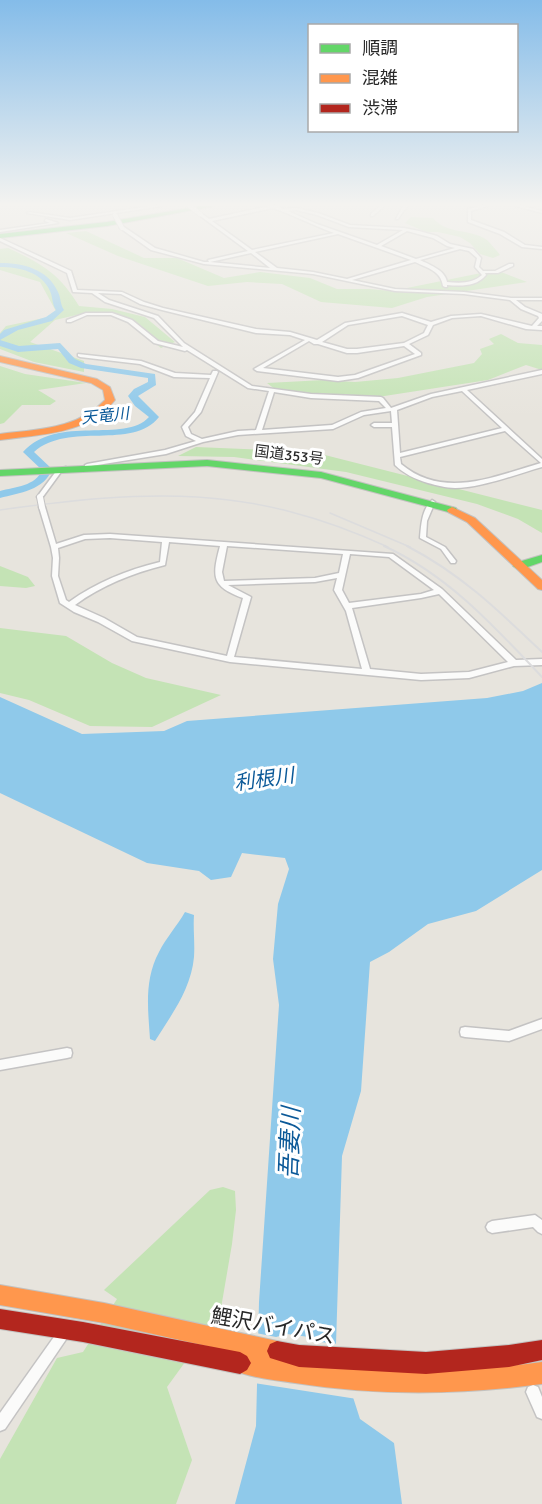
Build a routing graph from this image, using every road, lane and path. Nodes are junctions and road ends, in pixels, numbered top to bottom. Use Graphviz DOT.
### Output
graph roads {
  1 [pos="70,276"];
  2 [pos="332,276"];
  3 [pos="360,276"];
  4 [pos="442,276"];
  5 [pos="483,276"];
  6 [pos="349,279"];
  7 [pos="446,283"];
  8 [pos="94,293"];
  9 [pos="445,293"];
  10 [pos="511,299"];
  11 [pos="542,299"];
  12 [pos="69,321"];
  13 [pos="431,324"];
  14 [pos="534,326"];
  15 [pos="542,328"];
  16 [pos="307,341"];
  17 [pos="316,343"];
  18 [pos="405,344"];
  19 [pos="197,352"];
  20 [pos="80,355"];
  21 [pos="0,359"];
  22 [pos="217,368"];
  23 [pos="542,372"];
  24 [pos="213,377"];
  25 [pos="463,389"];
  26 [pos="272,390"];
  27 [pos="391,409"];
  28 [pos="374,425"];
  29 [pos="395,425"];
  30 [pos="505,429"];
  31 [pos="259,430"];
  32 [pos="0,437"];
  33 [pos="202,441"];
  34 [pos="397,456"];
  35 [pos="542,464"];
  36 [pos="50,472"];
  37 [pos="0,473"];
  38 [pos="432,502"];
  39 [pos="166,540"];
  40 [pos="224,544"];
  41 [pos="54,547"];
  42 [pos="347,552"];
  43 [pos="542,558"];
  44 [pos="453,561"];
  45 [pos="519,566"];
  46 [pos="340,575"];
  47 [pos="220,583"];
  48 [pos="542,586"];
  49 [pos="440,591"];
  50 [pos="70,605"];
  51 [pos="347,606"];
  52 [pos="230,658"];
  53 [pos="542,662"];
  54 [pos="514,663"];
  55 [pos="366,670"];
  56 [pos="542,1024"];
  57 [pos="465,1032"];
  58 [pos="67,1053"];
  59 [pos="0,1065"];
  60 [pos="492,1227"];
  61 [pos="542,1228"];
  62 [pos="0,1295"];
  63 [pos="0,1319"];
  64 [pos="67,1328"];
  65 [pos="542,1350"];
  66 [pos="542,1372"];
  67 [pos="533,1392"];
  68 [pos="542,1412"];
  69 [pos="0,1424"];
  1 -- 8 [label="street"];
  2 -- 6 [label="street"];
  3 -- 6 [label="street"];
  4 -- 7 [label="street"];
  5 -- 7 [label="street"];
  6 -- 9 [label="street"];
  7 -- 9 [label="street"];
  8 -- 16 [label="street"];
  8 -- 19 [label="street"];
  9 -- 10 [label="street"];
  10 -- 11 [label="street"];
  10 -- 14 [label="street"];
  12 -- 19 [label="street"];
  13 -- 14 [label="street"];
  13 -- 17 [label="street"];
  13 -- 18 [label="street"];
  14 -- 15 [label="street"];
  16 -- 17 [label="street"];
  16 -- 18 [label="street"];
  17 -- 18 [label="street"];
  19 -- 22 [label="street"];
  20 -- 24 [label="street"];
  21 -- 32 [label="main road"];
  22 -- 24 [label="street"];
  22 -- 26 [label="street"];
  23 -- 25 [label="street"];
  24 -- 33 [label="street"];
  25 -- 27 [label="street"];
  25 -- 30 [label="street"];
  26 -- 27 [label="street"];
  26 -- 31 [label="street"];
  27 -- 29 [label="street"];
  27 -- 31 [label="street"];
  28 -- 29 [label="street"];
  29 -- 34 [label="street"];
  30 -- 34 [label="street"];
  30 -- 35 [label="street"];
  31 -- 33 [label="street"];
  33 -- 36 [label="street"];
  34 -- 35 [label="street"];
  36 -- 37 [label="main road, 国道353号"];
  36 -- 38 [label="main road, 国道353号"];
  36 -- 41 [label="street, bridge"];
  38 -- 44 [label="street"];
  38 -- 45 [label="main road, 国道353号"];
  39 -- 40 [label="street"];
  39 -- 41 [label="street"];
  39 -- 50 [label="street"];
  40 -- 42 [label="street"];
  40 -- 47 [label="street"];
  41 -- 50 [label="street"];
  42 -- 46 [label="street"];
  42 -- 49 [label="street"];
  43 -- 45 [label="main road"];
  45 -- 48 [label="main road, 国道353号"];
  46 -- 47 [label="street"];
  46 -- 51 [label="street"];
  47 -- 52 [label="street"];
  49 -- 51 [label="street"];
  49 -- 54 [label="street"];
  50 -- 52 [label="street"];
  51 -- 55 [label="street"];
  52 -- 55 [label="street"];
  53 -- 54 [label="street"];
  54 -- 55 [label="street"];
  56 -- 57 [label="street"];
  58 -- 59 [label="street"];
  60 -- 61 [label="street"];
  62 -- 65 [label="main road, 鯉沢バイパス"];
  63 -- 64 [label="main road"];
  64 -- 66 [label="main road"];
  64 -- 69 [label="street"];
  67 -- 68 [label="street"];
}
